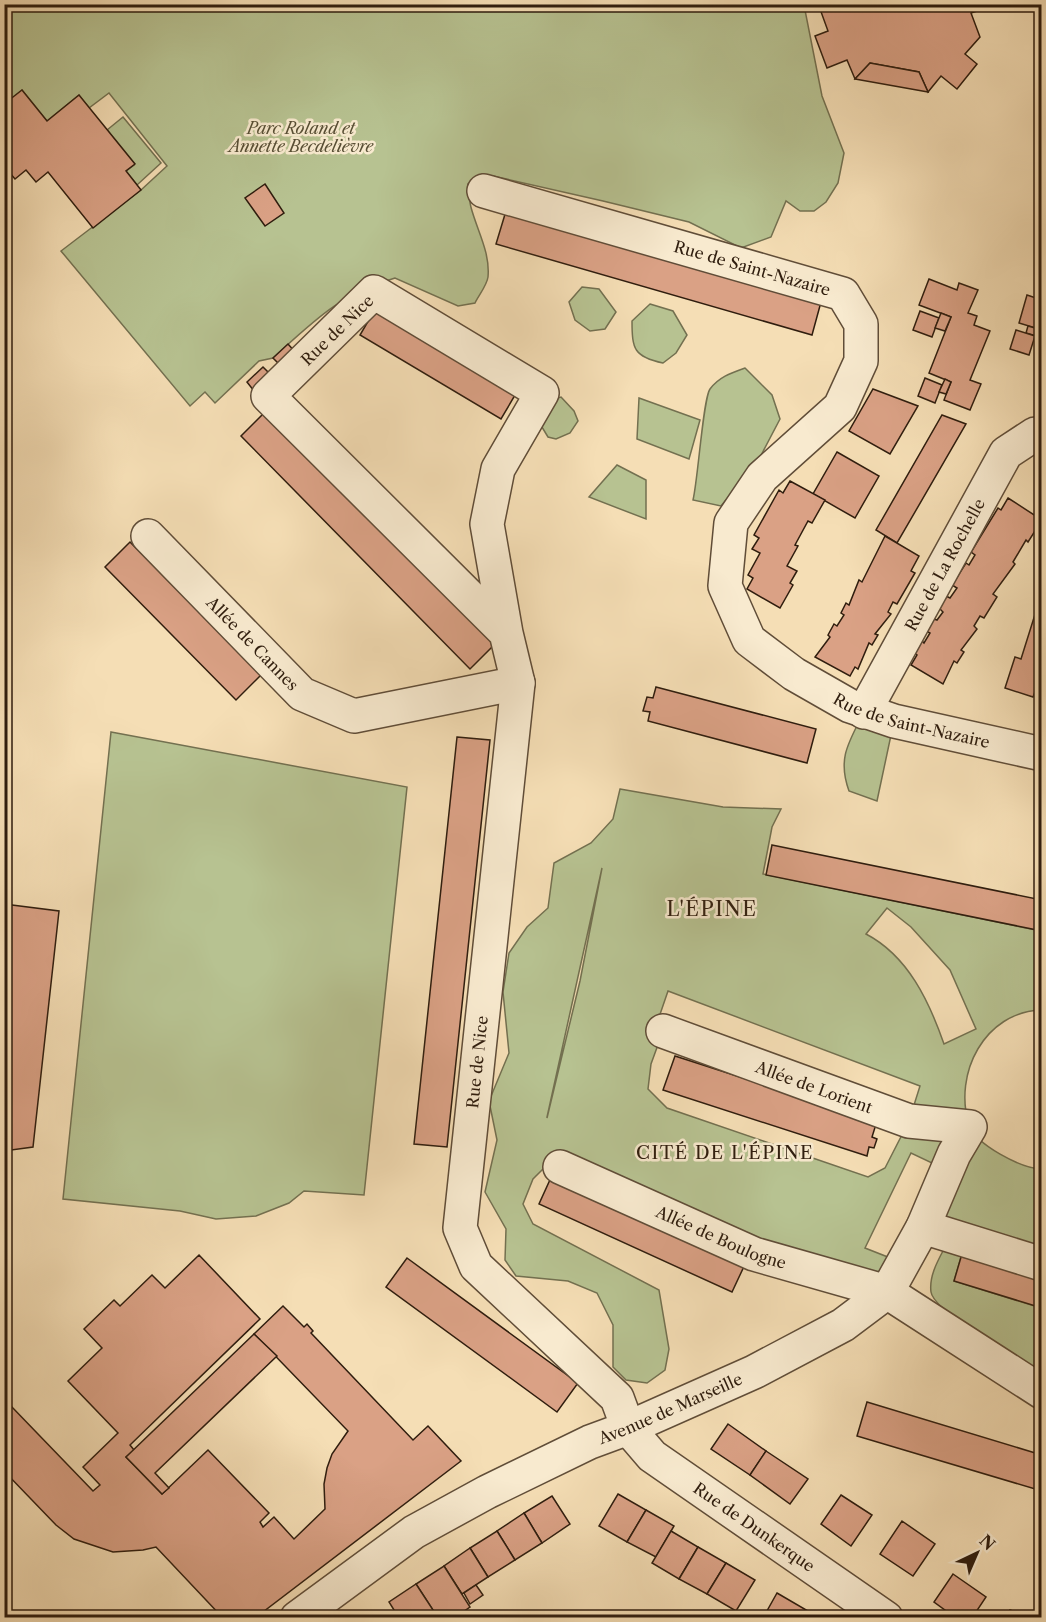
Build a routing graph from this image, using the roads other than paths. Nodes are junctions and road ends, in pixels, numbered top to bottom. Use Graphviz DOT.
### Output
graph roads {
  1 [pos="484,191"];
  2 [pos="1041,434"];
  3 [pos="148,536"];
  4 [pos="506,633"];
  5 [pos="518,683"];
  6 [pos="864,712"];
  7 [pos="1041,754"];
  8 [pos="663,1031"];
  9 [pos="970,1127"];
  10 [pos="560,1167"];
  11 [pos="923,1227"];
  12 [pos="1041,1264"];
  13 [pos="887,1292"];
  14 [pos="1041,1392"];
  15 [pos="628,1428"];
  16 [pos="297,1617"];
  17 [pos="886,1617"];
  1 -- 6 [label="street, Rue de Saint-Nazaire"];
  2 -- 6 [label="street, Rue de La Rochelle"];
  3 -- 5 [label="street, Allée de Cannes"];
  4 -- 4 [label="street, Rue de Nice"];
  4 -- 5 [label="street, Rue de Nice"];
  5 -- 15 [label="street, Rue de Nice"];
  6 -- 7 [label="street, Rue de Saint-Nazaire"];
  8 -- 9 [label="street, Allée de Lorient"];
  9 -- 11 [label="street, Avenue de Marseille"];
  10 -- 13 [label="street, Allée de Boulogne"];
  11 -- 12 [label="street"];
  11 -- 13 [label="street, Avenue de Marseille"];
  13 -- 14 [label="street, Allée de Boulogne"];
  13 -- 15 [label="street, Avenue de Marseille"];
  15 -- 16 [label="street, Avenue de Marseille"];
  15 -- 17 [label="street, Rue de Dunkerque"];
}
